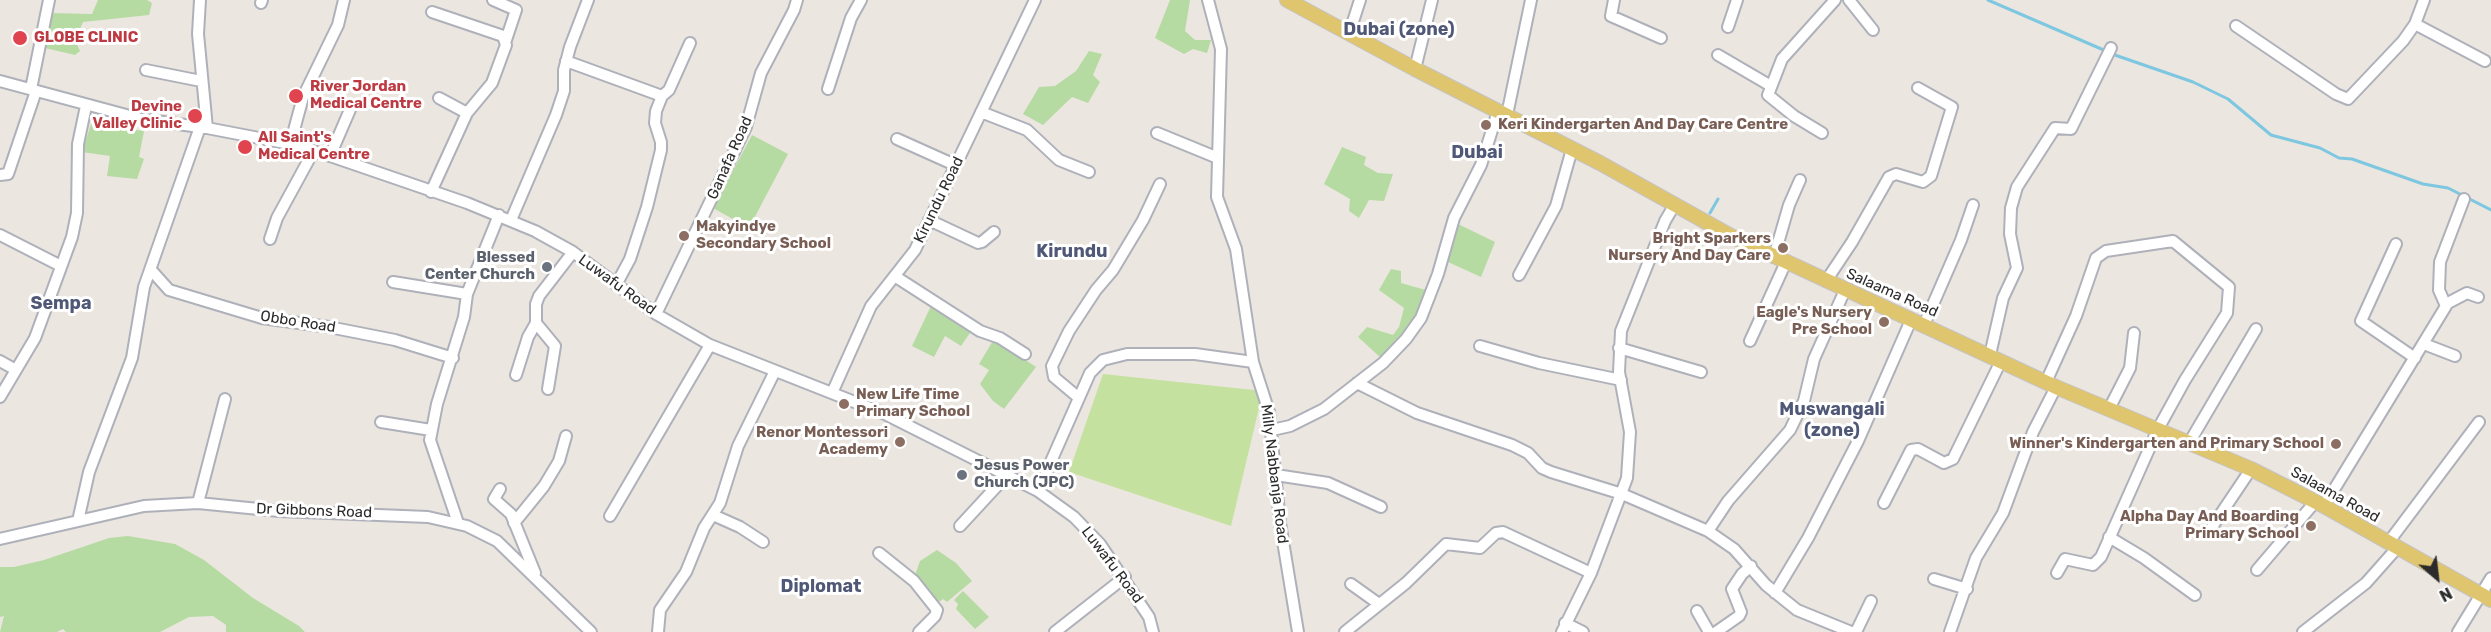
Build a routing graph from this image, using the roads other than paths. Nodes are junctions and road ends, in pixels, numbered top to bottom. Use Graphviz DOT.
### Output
graph roads {
  1 [pos="49,0"];
  2 [pos="200,0"];
  3 [pos="345,0"];
  4 [pos="494,0"];
  5 [pos="588,0"];
  6 [pos="797,0"];
  7 [pos="861,0"];
  8 [pos="1035,0"];
  9 [pos="1208,0"];
  10 [pos="1287,0"];
  11 [pos="1360,0"];
  12 [pos="1432,0"];
  13 [pos="1531,0"];
  14 [pos="1614,0"];
  15 [pos="1737,0"];
  16 [pos="1835,0"];
  17 [pos="1850,0"];
  18 [pos="2424,0"];
  19 [pos="432,12"];
  20 [pos="2415,24"];
  21 [pos="2236,26"];
  22 [pos="1728,27"];
  23 [pos="1873,30"];
  24 [pos="1349,34"];
  25 [pos="1661,38"];
  26 [pos="506,40"];
  27 [pos="690,43"];
  28 [pos="2111,48"];
  29 [pos="1718,55"];
  30 [pos="566,61"];
  31 [pos="2485,61"];
  32 [pos="1415,69"];
  33 [pos="146,70"];
  34 [pos="0,81"];
  35 [pos="201,81"];
  36 [pos="1771,86"];
  37 [pos="1918,88"];
  38 [pos="828,89"];
  39 [pos="34,90"];
  40 [pos="662,96"];
  41 [pos="439,98"];
  42 [pos="352,105"];
  43 [pos="86,106"];
  44 [pos="981,112"];
  45 [pos="467,113"];
  46 [pos="1502,113"];
  47 [pos="203,128"];
  48 [pos="1157,132"];
  49 [pos="1822,133"];
  50 [pos="897,140"];
  51 [pos="290,145"];
  52 [pos="1572,149"];
  53 [pos="313,152"];
  54 [pos="330,156"];
  55 [pos="1218,159"];
  56 [pos="955,165"];
  57 [pos="1089,172"];
  58 [pos="0,176"];
  59 [pos="1800,180"];
  60 [pos="1160,184"];
  61 [pos="431,192"];
  62 [pos="2464,199"];
  63 [pos="1675,204"];
  64 [pos="1973,205"];
  65 [pos="499,215"];
  66 [pos="511,220"];
  67 [pos="929,220"];
  68 [pos="994,232"];
  69 [pos="0,236"];
  70 [pos="270,240"];
  71 [pos="2396,244"];
  72 [pos="573,252"];
  73 [pos="1780,260"];
  74 [pos="61,266"];
  75 [pos="152,271"];
  76 [pos="1519,275"];
  77 [pos="896,277"];
  78 [pos="1826,281"];
  79 [pos="393,282"];
  80 [pos="616,285"];
  81 [pos="1845,290"];
  82 [pos="467,294"];
  83 [pos="2478,297"];
  84 [pos="2446,304"];
  85 [pos="656,314"];
  86 [pos="1918,322"];
  87 [pos="536,323"];
  88 [pos="2256,329"];
  89 [pos="2134,333"];
  90 [pos="1750,341"];
  91 [pos="2424,344"];
  92 [pos="710,345"];
  93 [pos="1480,346"];
  94 [pos="1619,348"];
  95 [pos="1025,354"];
  96 [pos="2455,356"];
  97 [pos="2415,357"];
  98 [pos="453,358"];
  99 [pos="1996,358"];
  100 [pos="0,361"];
  101 [pos="1253,362"];
  102 [pos="16,370"];
  103 [pos="775,371"];
  104 [pos="1701,372"];
  105 [pos="516,375"];
  106 [pos="1621,380"];
  107 [pos="1357,383"];
  108 [pos="2051,384"];
  109 [pos="548,389"];
  110 [pos="832,393"];
  111 [pos="0,397"];
  112 [pos="1079,398"];
  113 [pos="225,399"];
  114 [pos="2109,410"];
  115 [pos="381,422"];
  116 [pos="2479,422"];
  117 [pos="2158,429"];
  118 [pos="431,430"];
  119 [pos="1272,430"];
  120 [pos="567,436"];
  121 [pos="2189,442"];
  122 [pos="2251,469"];
  123 [pos="1008,474"];
  124 [pos="1276,475"];
  125 [pos="500,489"];
  126 [pos="1038,491"];
  127 [pos="1622,494"];
  128 [pos="198,503"];
  129 [pos="1884,503"];
  130 [pos="2319,504"];
  131 [pos="1381,507"];
  132 [pos="713,515"];
  133 [pos="610,516"];
  134 [pos="78,521"];
  135 [pos="458,523"];
  136 [pos="514,523"];
  137 [pos="960,526"];
  138 [pos="2212,527"];
  139 [pos="1708,531"];
  140 [pos="2109,537"];
  141 [pos="0,539"];
  142 [pos="763,542"];
  143 [pos="2392,546"];
  144 [pos="879,553"];
  145 [pos="1750,567"];
  146 [pos="2257,570"];
  147 [pos="1591,573"];
  148 [pos="2057,573"];
  149 [pos="537,578"];
  150 [pos="1125,578"];
  151 [pos="2491,578"];
  152 [pos="1934,579"];
  153 [pos="1351,584"];
  154 [pos="1967,589"];
  155 [pos="1775,593"];
  156 [pos="2195,595"];
  157 [pos="2486,597"];
  158 [pos="1871,601"];
  159 [pos="1379,604"];
  160 [pos="1697,611"];
  161 [pos="1563,628"];
  162 [pos="591,632"];
  163 [pos="658,632"];
  164 [pos="919,632"];
  165 [pos="1055,632"];
  166 [pos="1153,632"];
  167 [pos="1298,632"];
  168 [pos="1345,632"];
  169 [pos="1583,632"];
  170 [pos="1709,632"];
  171 [pos="1716,632"];
  172 [pos="1851,632"];
  173 [pos="1856,632"];
  174 [pos="1950,632"];
  175 [pos="2304,632"];
  176 [pos="2458,632"];
  1 -- 39 [label="street"];
  2 -- 35 [label="street"];
  3 -- 51 [label="street"];
  4 -- 26 [label="street"];
  5 -- 30 [label="street"];
  6 -- 85 [label="street, Ganafa Road"];
  7 -- 38 [label="street"];
  8 -- 44 [label="street, Kirundu Road"];
  9 -- 55 [label="street, Milly Nabbanja Road"];
  10 -- 24 [label="main road, Salaama Road"];
  11 -- 24 [label="street"];
  12 -- 32 [label="street"];
  13 -- 46 [label="street"];
  14 -- 25 [label="street"];
  15 -- 22 [label="street"];
  16 -- 36 [label="street"];
  17 -- 23 [label="street"];
  18 -- 20 [label="street"];
  19 -- 26 [label="street"];
  20 -- 21 [label="street"];
  20 -- 31 [label="street"];
  24 -- 32 [label="main road, Salaama Road"];
  26 -- 45 [label="street"];
  27 -- 40 [label="street"];
  28 -- 99 [label="street"];
  29 -- 36 [label="street"];
  30 -- 40 [label="street"];
  30 -- 66 [label="street"];
  32 -- 46 [label="main road, Salaama Road"];
  33 -- 35 [label="street"];
  34 -- 39 [label="street, Luwafu Road"];
  35 -- 47 [label="street"];
  36 -- 49 [label="street"];
  37 -- 78 [label="street"];
  39 -- 43 [label="street, Luwafu Road"];
  39 -- 58 [label="street"];
  40 -- 80 [label="street"];
  41 -- 45 [label="street"];
  42 -- 54 [label="street"];
  43 -- 47 [label="street, Luwafu Road"];
  43 -- 74 [label="street"];
  44 -- 56 [label="street, Kirundu Road"];
  44 -- 57 [label="street"];
  45 -- 61 [label="street"];
  46 -- 52 [label="main road, Salaama Road"];
  46 -- 107 [label="street"];
  47 -- 51 [label="street, Luwafu Road"];
  47 -- 75 [label="street"];
  48 -- 55 [label="street"];
  50 -- 56 [label="street"];
  51 -- 53 [label="street, Luwafu Road"];
  52 -- 63 [label="main road, Salaama Road"];
  52 -- 76 [label="street"];
  53 -- 54 [label="street, Luwafu Road"];
  53 -- 70 [label="street"];
  54 -- 61 [label="street, Luwafu Road"];
  55 -- 101 [label="street, Milly Nabbanja Road"];
  56 -- 67 [label="street, Kirundu Road"];
  59 -- 73 [label="street"];
  60 -- 112 [label="street"];
  61 -- 65 [label="street, Luwafu Road"];
  62 -- 84 [label="street"];
  63 -- 73 [label="main road, Salaama Road"];
  63 -- 94 [label="street"];
  64 -- 86 [label="street"];
  65 -- 66 [label="street, Luwafu Road"];
  65 -- 82 [label="street"];
  66 -- 72 [label="street, Luwafu Road"];
  67 -- 68 [label="street"];
  67 -- 77 [label="street, Kirundu Road"];
  69 -- 74 [label="street"];
  71 -- 97 [label="street"];
  72 -- 80 [label="street, Luwafu Road"];
  72 -- 87 [label="street"];
  73 -- 78 [label="main road, Salaama Road"];
  73 -- 90 [label="street"];
  74 -- 102 [label="street"];
  75 -- 98 [label="street, Obbo Road"];
  75 -- 134 [label="street"];
  77 -- 95 [label="street"];
  77 -- 110 [label="street, Kirundu Road"];
  78 -- 81 [label="main road, Salaama Road"];
  79 -- 82 [label="street"];
  80 -- 85 [label="street, Luwafu Road"];
  81 -- 86 [label="main road, Salaama Road"];
  81 -- 139 [label="street"];
  82 -- 98 [label="street"];
  83 -- 84 [label="street"];
  84 -- 91 [label="street"];
  85 -- 92 [label="street, Luwafu Road"];
  86 -- 99 [label="main road, Salaama Road"];
  86 -- 155 [label="street"];
  87 -- 105 [label="street"];
  87 -- 109 [label="street"];
  88 -- 121 [label="street"];
  89 -- 114 [label="street"];
  91 -- 96 [label="street"];
  91 -- 97 [label="street"];
  92 -- 103 [label="street, Luwafu Road"];
  92 -- 133 [label="street"];
  93 -- 106 [label="street"];
  94 -- 104 [label="street"];
  94 -- 106 [label="street"];
  97 -- 130 [label="street"];
  98 -- 118 [label="street"];
  99 -- 108 [label="main road, Salaama Road"];
  99 -- 129 [label="street"];
  100 -- 102 [label="street"];
  101 -- 112 [label="street"];
  101 -- 119 [label="street, Milly Nabbanja Road"];
  102 -- 111 [label="street"];
  103 -- 110 [label="street, Luwafu Road"];
  103 -- 132 [label="street"];
  106 -- 127 [label="street"];
  107 -- 119 [label="street"];
  107 -- 127 [label="street"];
  108 -- 114 [label="main road, Salaama Road"];
  108 -- 117 [label="street"];
  108 -- 154 [label="street"];
  110 -- 123 [label="street, Luwafu Road"];
  112 -- 126 [label="street"];
  113 -- 128 [label="street"];
  114 -- 117 [label="main road, Salaama Road"];
  115 -- 118 [label="street"];
  116 -- 143 [label="street"];
  117 -- 121 [label="main road, Salaama Road"];
  117 -- 140 [label="street"];
  118 -- 135 [label="street"];
  119 -- 124 [label="street, Milly Nabbanja Road"];
  120 -- 136 [label="street"];
  121 -- 122 [label="main road, Salaama Road"];
  122 -- 130 [label="main road, Salaama Road"];
  122 -- 138 [label="street"];
  123 -- 126 [label="street, Luwafu Road"];
  123 -- 137 [label="street"];
  124 -- 131 [label="street"];
  124 -- 167 [label="street, Milly Nabbanja Road"];
  125 -- 136 [label="street"];
  126 -- 150 [label="street, Luwafu Road"];
  127 -- 139 [label="street"];
  127 -- 147 [label="street"];
  128 -- 134 [label="street, Dr Gibbons Road"];
  128 -- 135 [label="street, Dr Gibbons Road"];
  130 -- 143 [label="main road, Salaama Road"];
  130 -- 146 [label="street"];
  132 -- 142 [label="street"];
  132 -- 163 [label="street"];
  134 -- 141 [label="street, Dr Gibbons Road"];
  135 -- 149 [label="street, Dr Gibbons Road"];
  136 -- 149 [label="street"];
  139 -- 145 [label="street"];
  140 -- 148 [label="street"];
  140 -- 156 [label="street"];
  143 -- 157 [label="main road, Salaama Road"];
  143 -- 175 [label="street"];
  144 -- 164 [label="street"];
  145 -- 155 [label="street"];
  145 -- 171 [label="street"];
  147 -- 159 [label="street"];
  147 -- 161 [label="street"];
  149 -- 162 [label="street, Dr Gibbons Road"];
  150 -- 165 [label="street"];
  150 -- 166 [label="street, Luwafu Road"];
  151 -- 157 [label="street"];
  152 -- 154 [label="street"];
  153 -- 159 [label="street"];
  154 -- 174 [label="street"];
  155 -- 172 [label="street"];
  157 -- 176 [label="street"];
  158 -- 173 [label="street"];
  159 -- 168 [label="street"];
  160 -- 170 [label="street"];
  161 -- 169 [label="street"];
}
